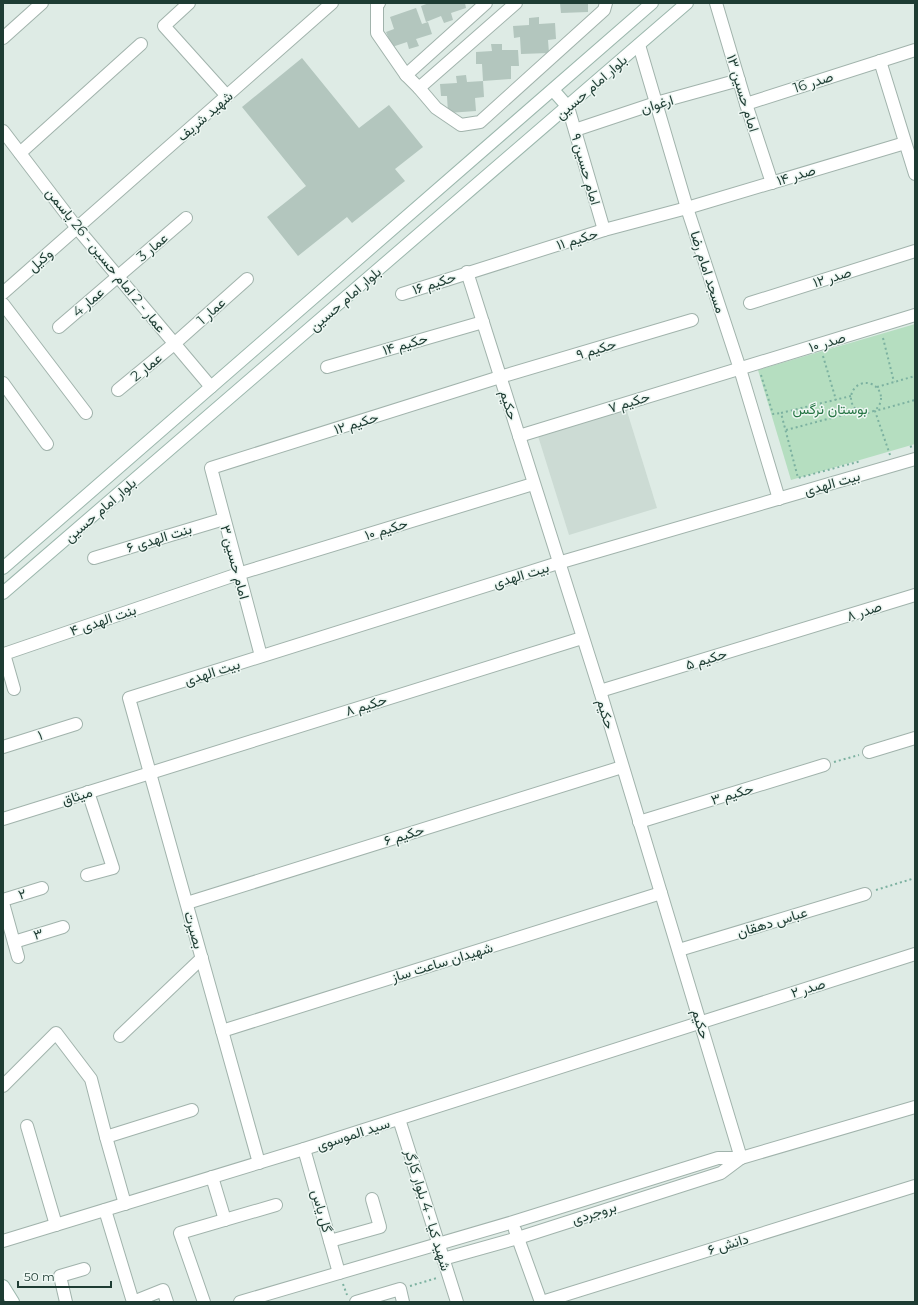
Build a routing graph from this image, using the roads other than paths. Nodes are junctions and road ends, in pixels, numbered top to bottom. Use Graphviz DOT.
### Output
graph roads {
  1 [pos="42,3"];
  2 [pos="189,3"];
  3 [pos="332,3"];
  4 [pos="379,3"];
  5 [pos="486,3"];
  6 [pos="516,3"];
  7 [pos="606,3"];
  8 [pos="652,3"];
  9 [pos="687,3"];
  10 [pos="716,3"];
  11 [pos="3,38"];
  12 [pos="141,44"];
  13 [pos="638,45"];
  14 [pos="915,50"];
  15 [pos="880,61"];
  16 [pos="406,75"];
  17 [pos="739,80"];
  18 [pos="419,88"];
  19 [pos="552,90"];
  20 [pos="227,96"];
  21 [pos="656,103"];
  22 [pos="746,104"];
  23 [pos="568,107"];
  24 [pos="575,130"];
  25 [pos="3,131"];
  26 [pos="905,143"];
  27 [pos="20,153"];
  28 [pos="914,167"];
  29 [pos="772,183"];
  30 [pos="687,208"];
  31 [pos="186,218"];
  32 [pos="77,228"];
  33 [pos="604,230"];
  34 [pos="915,251"];
  35 [pos="467,272"];
  36 [pos="117,276"];
  37 [pos="247,279"];
  38 [pos="3,293"];
  39 [pos="402,294"];
  40 [pos="750,303"];
  41 [pos="3,304"];
  42 [pos="915,315"];
  43 [pos="692,320"];
  44 [pos="483,322"];
  45 [pos="59,327"];
  46 [pos="174,344"];
  47 [pos="326,367"];
  48 [pos="740,369"];
  49 [pos="500,377"];
  50 [pos="3,383"];
  51 [pos="211,387"];
  52 [pos="118,390"];
  53 [pos="86,413"];
  54 [pos="519,436"];
  55 [pos="47,444"];
  56 [pos="915,459"];
  57 [pos="211,468"];
  58 [pos="533,484"];
  59 [pos="779,499"];
  60 [pos="224,519"];
  61 [pos="31,543"];
  62 [pos="44,558"];
  63 [pos="94,558"];
  64 [pos="558,563"];
  65 [pos="3,568"];
  66 [pos="238,574"];
  67 [pos="3,593"];
  68 [pos="915,595"];
  69 [pos="813,627"];
  70 [pos="582,638"];
  71 [pos="261,656"];
  72 [pos="14,689"];
  73 [pos="600,691"];
  74 [pos="129,698"];
  75 [pos="76,724"];
  76 [pos="915,738"];
  77 [pos="3,747"];
  78 [pos="869,752"];
  79 [pos="824,765"];
  80 [pos="622,767"];
  81 [pos="150,773"];
  82 [pos="88,792"];
  83 [pos="3,820"];
  84 [pos="639,822"];
  85 [pos="87,876"];
  86 [pos="42,888"];
  87 [pos="661,893"];
  88 [pos="865,894"];
  89 [pos="3,900"];
  90 [pos="3,903"];
  91 [pos="186,903"];
  92 [pos="6,925"];
  93 [pos="63,927"];
  94 [pos="14,942"];
  95 [pos="679,950"];
  96 [pos="915,954"];
  97 [pos="18,957"];
  98 [pos="202,958"];
  99 [pos="701,1022"];
  100 [pos="222,1031"];
  101 [pos="120,1036"];
  102 [pos="3,1086"];
  103 [pos="915,1107"];
  104 [pos="192,1110"];
  105 [pos="399,1119"];
  106 [pos="27,1126"];
  107 [pos="106,1137"];
  108 [pos="304,1149"];
  109 [pos="741,1158"];
  110 [pos="259,1163"];
  111 [pos="212,1177"];
  112 [pos="915,1186"];
  113 [pos="626,1187"];
  114 [pos="372,1199"];
  115 [pos="631,1202"];
  116 [pos="125,1204"];
  117 [pos="276,1205"];
  118 [pos="105,1210"];
  119 [pos="225,1220"];
  120 [pos="512,1222"];
  121 [pos="56,1225"];
  122 [pos="518,1238"];
  123 [pos="3,1241"];
  124 [pos="330,1241"];
  125 [pos="438,1244"];
  126 [pos="443,1259"];
  127 [pos="84,1269"];
  128 [pos="339,1273"];
  129 [pos="3,1286"];
  130 [pos="13,1302"];
  131 [pos="66,1302"];
  132 [pos="133,1302"];
  133 [pos="167,1302"];
  134 [pos="204,1302"];
  135 [pos="240,1302"];
  136 [pos="356,1302"];
  137 [pos="403,1302"];
  138 [pos="457,1302"];
  139 [pos="542,1302"];
  1 -- 11 [label="street"];
  2 -- 20 [label="street"];
  3 -- 20 [label="street, شهید شریف"];
  4 -- 16 [label="street"];
  5 -- 16 [label="street"];
  6 -- 18 [label="street"];
  7 -- 18 [label="street"];
  8 -- 19 [label="street, بلوار امام حسین"];
  9 -- 13 [label="street, بلوار امام حسین"];
  10 -- 17 [label="street, امام حسین ۱۳"];
  12 -- 27 [label="street"];
  13 -- 21 [label="street, مسجد امام رضا"];
  13 -- 23 [label="street, بلوار امام حسین"];
  14 -- 15 [label="street, صدر 16"];
  15 -- 22 [label="street, صدر 16"];
  15 -- 26 [label="street"];
  16 -- 18 [label="street"];
  17 -- 21 [label="street, ارغوان"];
  17 -- 22 [label="street, امام حسین ۱۳"];
  19 -- 23 [label="street"];
  19 -- 51 [label="street, بلوار امام حسین"];
  20 -- 32 [label="street, شهید شریف"];
  21 -- 24 [label="street, ارغوان"];
  21 -- 30 [label="street, مسجد امام رضا"];
  22 -- 29 [label="street, امام حسین ۱۳"];
  23 -- 24 [label="street, امام حسین ۹"];
  23 -- 62 [label="street, بلوار امام حسین"];
  24 -- 33 [label="street, امام حسین ۹"];
  25 -- 27 [label="street, عمار - 2 امام حسین - 26 یاسمن"];
  26 -- 28 [label="street"];
  26 -- 29 [label="street, صدر ۱۴"];
  27 -- 32 [label="street, عمار - 2 امام حسین - 26 یاسمن"];
  29 -- 30 [label="street, صدر ۱۴"];
  30 -- 33 [label="street, حکیم ۱۱"];
  30 -- 48 [label="street, مسجد امام رضا"];
  31 -- 36 [label="street, عمار 3"];
  32 -- 36 [label="street, عمار - 2 امام حسین - 26 یاسمن"];
  32 -- 38 [label="street, وکیل"];
  33 -- 35 [label="street, حکیم ۱۱"];
  34 -- 40 [label="street, صدر ۱۲"];
  35 -- 39 [label="street, حکیم ۱۶"];
  35 -- 44 [label="street, حکیم"];
  36 -- 45 [label="street, عمار 4"];
  36 -- 46 [label="street, عمار - 2 امام حسین - 26 یاسمن"];
  37 -- 46 [label="street, عمار 1"];
  41 -- 53 [label="street"];
  42 -- 48 [label="street, صدر ۱۰"];
  43 -- 49 [label="street, حکیم ۹"];
  44 -- 47 [label="street, حکیم ۱۴"];
  44 -- 49 [label="street, حکیم"];
  46 -- 51 [label="street, عمار - 2 امام حسین - 26 یاسمن"];
  46 -- 52 [label="street, عمار 2"];
  48 -- 54 [label="street, حکیم ۷"];
  48 -- 59 [label="street, مسجد امام رضا"];
  49 -- 54 [label="street, حکیم"];
  49 -- 57 [label="street, حکیم ۱۲"];
  50 -- 55 [label="street"];
  51 -- 61 [label="street, بلوار امام حسین"];
  54 -- 58 [label="street, حکیم"];
  56 -- 59 [label="street, بیت الهدی"];
  57 -- 60 [label="street, امام حسین ۳"];
  58 -- 64 [label="street, حکیم"];
  58 -- 66 [label="street, حکیم ۱۰"];
  59 -- 64 [label="street, بیت الهدی"];
  60 -- 63 [label="street, بنت الهدی ۶"];
  60 -- 66 [label="street, امام حسین ۳"];
  61 -- 62 [label="street"];
  61 -- 65 [label="street, بلوار امام حسین"];
  62 -- 67 [label="street, بلوار امام حسین"];
  64 -- 70 [label="street, حکیم"];
  64 -- 71 [label="street, بیت الهدی"];
  66 -- 71 [label="street, امام حسین ۳"];
  66 -- 72 [label="street, بنت الهدی ۴"];
  68 -- 69 [label="street, صدر ۸"];
  69 -- 73 [label="street, حکیم ۵"];
  70 -- 73 [label="street, حکیم"];
  70 -- 81 [label="street, حکیم ۸"];
  71 -- 74 [label="street, بیت الهدی"];
  73 -- 80 [label="street, حکیم"];
  74 -- 81 [label="street, بصیرت"];
  75 -- 77 [label="street, ۱"];
  76 -- 78 [label="street"];
  79 -- 84 [label="street, حکیم ۳"];
  80 -- 84 [label="street, حکیم"];
  80 -- 91 [label="street, حکیم ۶"];
  81 -- 82 [label="street, میثاق"];
  81 -- 91 [label="street, بصیرت"];
  82 -- 83 [label="street, میثاق"];
  82 -- 85 [label="street"];
  84 -- 87 [label="street, حکیم"];
  86 -- 89 [label="street, ۲"];
  87 -- 95 [label="street, حکیم"];
  87 -- 100 [label="street, شهیدان ساعت ساز"];
  88 -- 95 [label="street, عباس دهقان"];
  90 -- 92 [label="street"];
  91 -- 98 [label="street, بصیرت"];
  92 -- 94 [label="street"];
  93 -- 94 [label="street, ۳"];
  94 -- 97 [label="street"];
  95 -- 99 [label="street, حکیم"];
  96 -- 99 [label="street, صدر ۲"];
  98 -- 100 [label="street, بصیرت"];
  98 -- 101 [label="street"];
  99 -- 105 [label="street, سید الموسوی"];
  99 -- 109 [label="street, حکیم"];
  100 -- 110 [label="street, بصیرت"];
  102 -- 107 [label="street"];
  103 -- 109 [label="street, بروجردی"];
  104 -- 107 [label="street"];
  105 -- 108 [label="street, سید الموسوی"];
  105 -- 125 [label="street, شهید کیا - 4 بلوار کارگر"];
  106 -- 121 [label="street"];
  107 -- 116 [label="street"];
  108 -- 110 [label="street, سید الموسوی"];
  108 -- 124 [label="street, گل یاس"];
  109 -- 113 [label="street, بروجردی"];
  109 -- 115 [label="street, بروجردی"];
  110 -- 111 [label="street, سید الموسوی"];
  111 -- 116 [label="street, سید الموسوی"];
  111 -- 119 [label="street"];
  112 -- 139 [label="street, دانش ۶"];
  113 -- 115 [label="street"];
  113 -- 120 [label="street, بروجردی"];
  114 -- 124 [label="street"];
  115 -- 122 [label="street, بروجردی"];
  116 -- 118 [label="street, سید الموسوی"];
  117 -- 119 [label="street"];
  118 -- 121 [label="street, سید الموسوی"];
  118 -- 132 [label="street"];
  119 -- 134 [label="street"];
  120 -- 122 [label="street, دانش ۶"];
  120 -- 125 [label="street, بروجردی"];
  121 -- 123 [label="street, سید الموسوی"];
  122 -- 126 [label="street, بروجردی"];
  122 -- 139 [label="street, دانش ۶"];
  124 -- 128 [label="street, گل یاس"];
  125 -- 126 [label="street, شهید کیا - 4 بلوار کارگر"];
  125 -- 128 [label="street, بروجردی"];
  126 -- 138 [label="street, شهید کیا - 4 بلوار کارگر"];
  127 -- 131 [label="street"];
  128 -- 135 [label="street, بروجردی"];
  129 -- 130 [label="street"];
  132 -- 133 [label="street"];
  136 -- 137 [label="street"];
}
